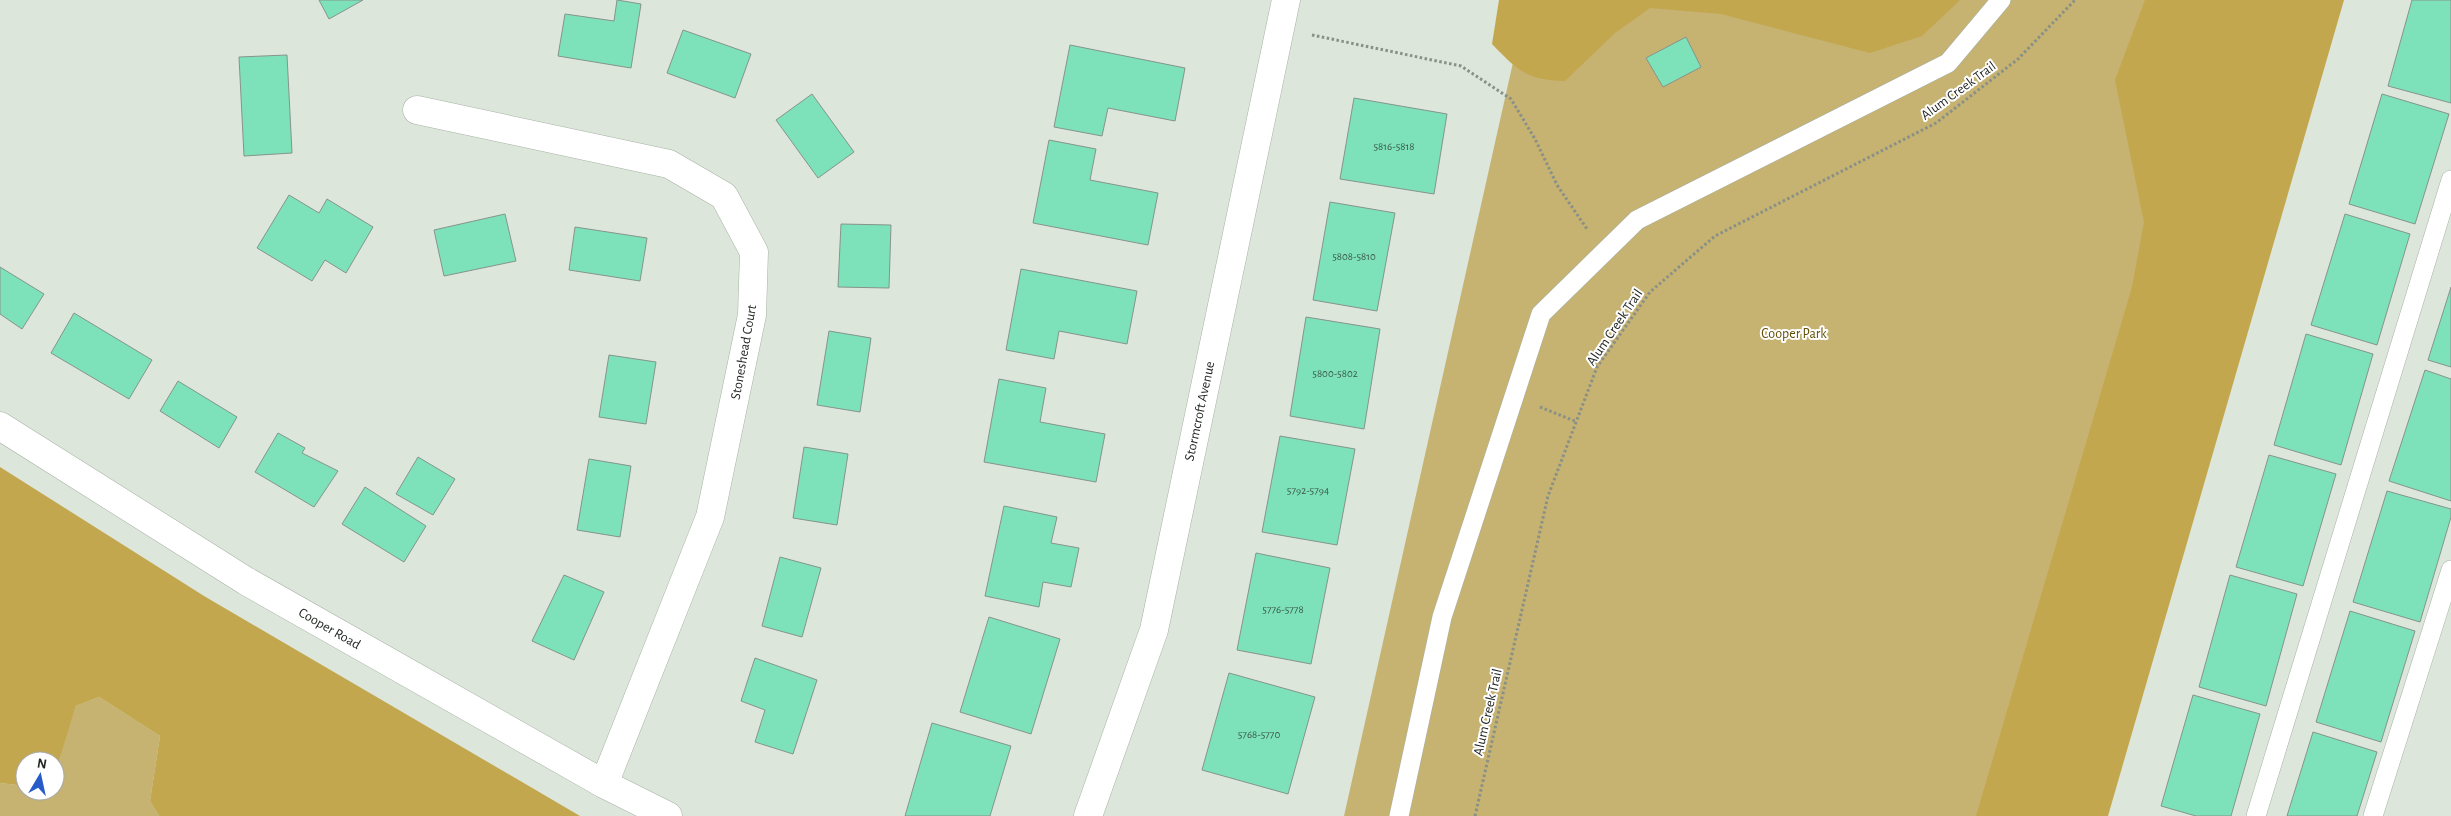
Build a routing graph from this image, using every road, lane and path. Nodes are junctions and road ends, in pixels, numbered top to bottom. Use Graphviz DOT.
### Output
graph roads {
  1 [pos="1286,0"];
  2 [pos="2001,0"];
  3 [pos="2074,0"];
  4 [pos="1279,28"];
  5 [pos="417,110"];
  6 [pos="2451,180"];
  7 [pos="1608,249"];
  8 [pos="1513,397"];
  9 [pos="1577,422"];
  10 [pos="0,426"];
  11 [pos="2451,570"];
  12 [pos="604,784"];
  13 [pos="668,816"];
  14 [pos="1088,816"];
  15 [pos="1399,816"];
  16 [pos="1475,816"];
  17 [pos="2256,816"];
  18 [pos="2373,816"];
  1 -- 4 [label="street, Stormcroft Avenue"];
  2 -- 7 [label="lane"];
  3 -- 9 [label="path, Alum Creek Trail"];
  4 -- 7 [label="path"];
  4 -- 14 [label="street, Stormcroft Avenue"];
  5 -- 12 [label="street, Stoneshead Court"];
  6 -- 17 [label="lane"];
  7 -- 8 [label="lane"];
  8 -- 9 [label="path"];
  8 -- 15 [label="lane"];
  9 -- 16 [label="path, Alum Creek Trail"];
  10 -- 12 [label="street, Cooper Road"];
  11 -- 18 [label="lane"];
  12 -- 13 [label="street, Cooper Road"];
}
